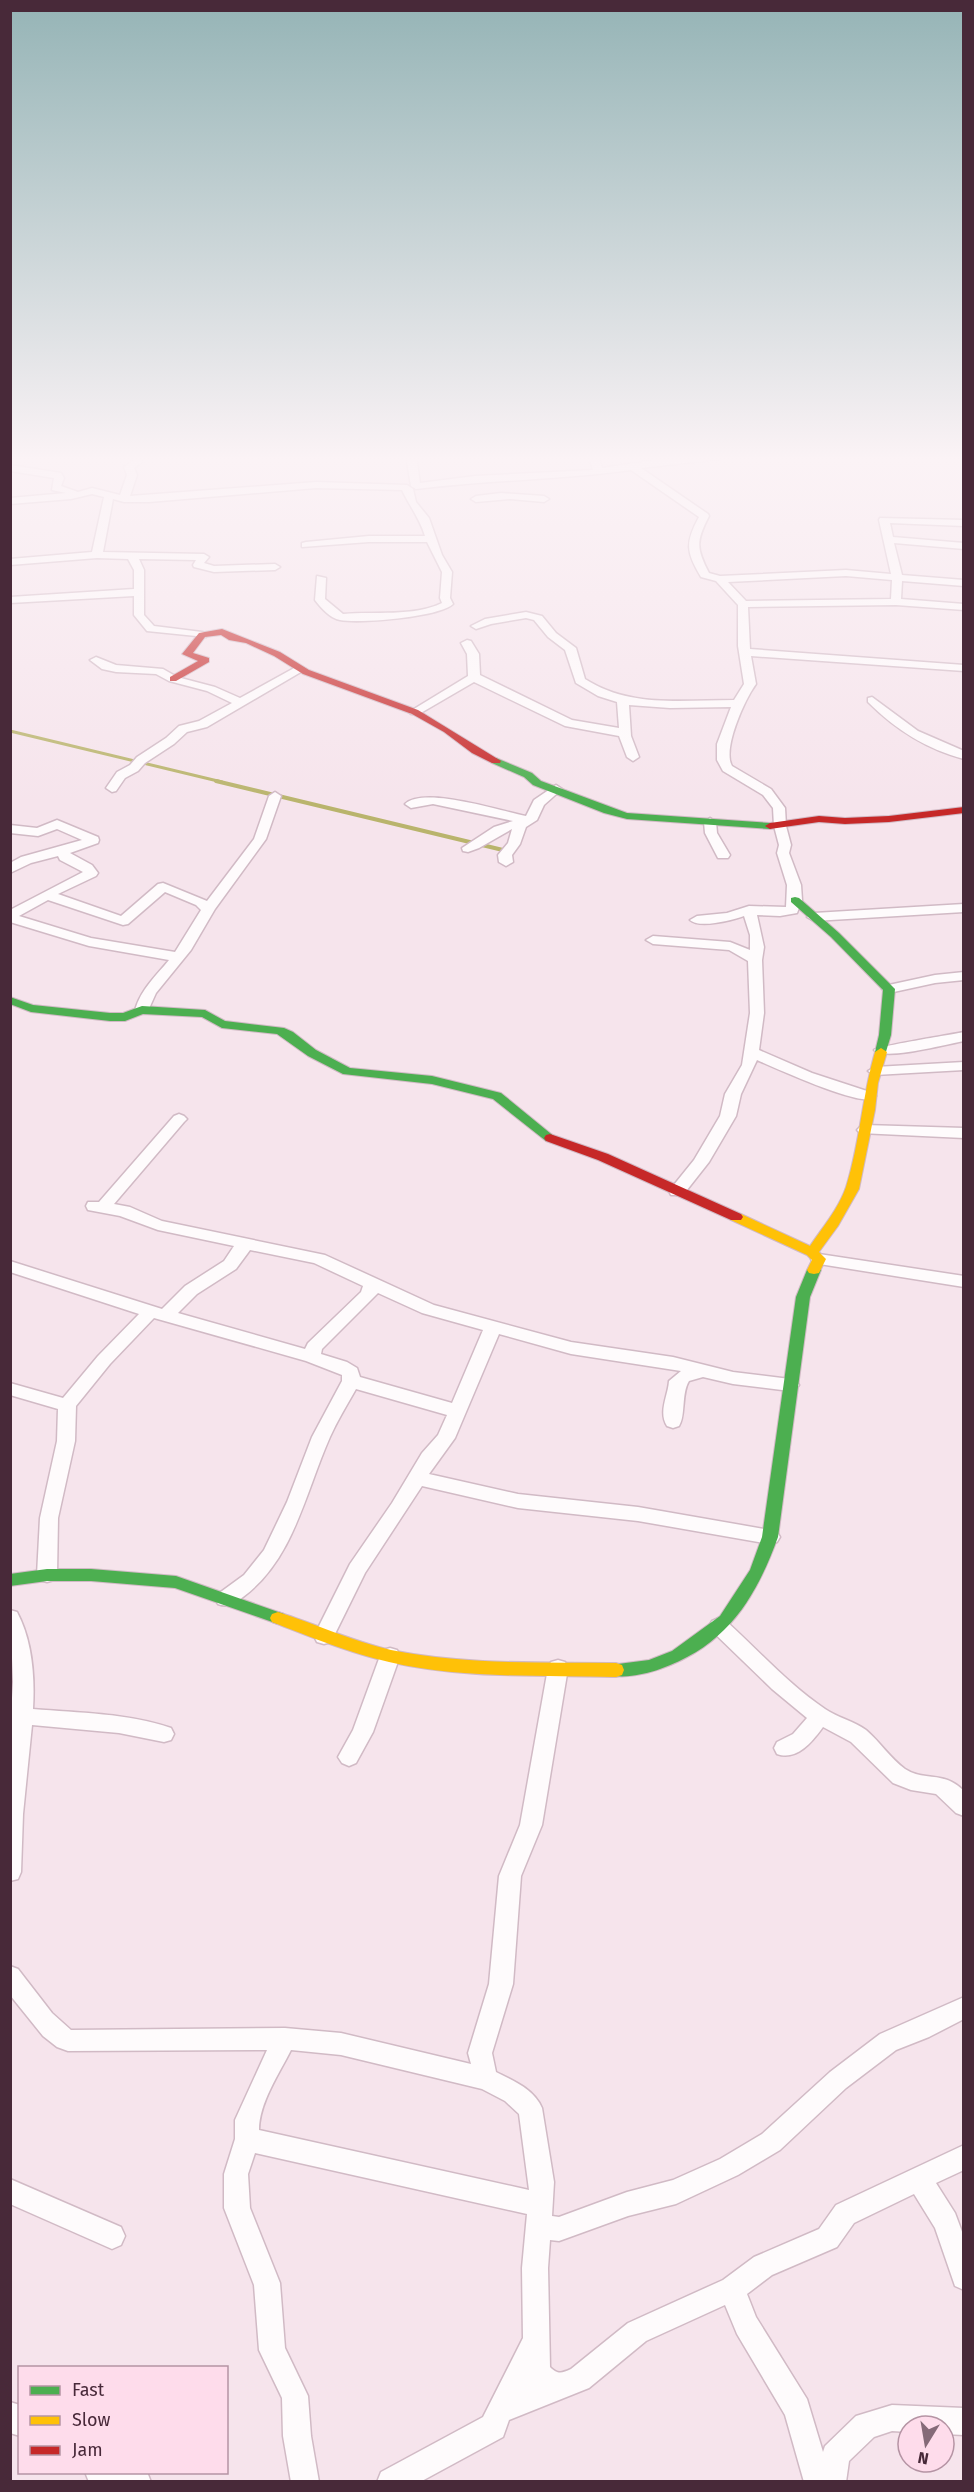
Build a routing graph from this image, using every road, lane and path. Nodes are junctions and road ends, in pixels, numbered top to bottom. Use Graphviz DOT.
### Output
graph roads {
  1 [pos="139,572"];
  2 [pos="447,572"];
  3 [pos="704,572"];
  4 [pos="896,572"];
  5 [pos="897,577"];
  6 [pos="321,578"];
  7 [pos="720,579"];
  8 [pos="963,583"];
  9 [pos="139,592"];
  10 [pos="10,600"];
  11 [pos="896,602"];
  12 [pos="743,604"];
  13 [pos="963,607"];
  14 [pos="476,626"];
  15 [pos="202,635"];
  16 [pos="467,643"];
  17 [pos="745,652"];
  18 [pos="96,660"];
  19 [pos="963,668"];
  20 [pos="300,669"];
  21 [pos="474,677"];
  22 [pos="173,679"];
  23 [pos="623,700"];
  24 [pos="872,700"];
  25 [pos="241,703"];
  26 [pos="737,704"];
  27 [pos="415,712"];
  28 [pos="625,732"];
  29 [pos="963,755"];
  30 [pos="633,757"];
  31 [pos="112,788"];
  32 [pos="556,789"];
  33 [pos="275,796"];
  34 [pos="411,804"];
  35 [pos="963,810"];
  36 [pos="710,822"];
  37 [pos="523,823"];
  38 [pos="780,826"];
  39 [pos="10,829"];
  40 [pos="468,848"];
  41 [pos="66,850"];
  42 [pos="723,855"];
  43 [pos="506,862"];
  44 [pos="10,869"];
  45 [pos="47,896"];
  46 [pos="795,900"];
  47 [pos="963,908"];
  48 [pos="208,909"];
  49 [pos="749,910"];
  50 [pos="10,917"];
  51 [pos="814,917"];
  52 [pos="697,920"];
  53 [pos="123,921"];
  54 [pos="653,940"];
  55 [pos="100,944"];
  56 [pos="178,957"];
  57 [pos="755,960"];
  58 [pos="963,976"];
  59 [pos="889,989"];
  60 [pos="10,1000"];
  61 [pos="142,1010"];
  62 [pos="963,1036"];
  63 [pos="881,1050"];
  64 [pos="751,1052"];
  65 [pos="963,1066"];
  66 [pos="875,1071"];
  67 [pos="868,1096"];
  68 [pos="179,1119"];
  69 [pos="865,1130"];
  70 [pos="963,1133"];
  71 [pos="677,1191"];
  72 [pos="243,1244"];
  73 [pos="816,1256"];
  74 [pos="10,1266"];
  75 [pos="963,1282"];
  76 [pos="372,1284"];
  77 [pos="159,1313"];
  78 [pos="493,1327"];
  79 [pos="312,1357"];
  80 [pos="701,1371"];
  81 [pos="351,1381"];
  82 [pos="790,1384"];
  83 [pos="10,1389"];
  84 [pos="67,1405"];
  85 [pos="456,1411"];
  86 [pos="673,1422"];
  87 [pos="417,1478"];
  88 [pos="770,1537"];
  89 [pos="47,1575"];
  90 [pos="10,1580"];
  91 [pos="225,1599"];
  92 [pos="719,1626"];
  93 [pos="12,1627"];
  94 [pos="324,1636"];
  95 [pos="390,1656"];
  96 [pos="558,1668"];
  97 [pos="22,1716"];
  98 [pos="820,1716"];
  99 [pos="164,1734"];
  100 [pos="784,1748"];
  101 [pos="349,1757"];
  102 [pos="963,1807"];
  103 [pos="10,1872"];
  104 [pos="10,1976"];
  105 [pos="963,2007"];
  106 [pos="285,2039"];
  107 [pos="486,2079"];
  108 [pos="247,2139"];
  109 [pos="963,2157"];
  110 [pos="918,2178"];
  111 [pos="10,2191"];
  112 [pos="539,2215"];
  113 [pos="112,2236"];
  114 [pos="963,2277"];
  115 [pos="732,2289"];
  116 [pos="535,2341"];
  117 [pos="563,2387"];
  118 [pos="501,2410"];
  119 [pos="963,2422"];
  120 [pos="107,2474"];
  121 [pos="137,2481"];
  122 [pos="305,2481"];
  123 [pos="391,2481"];
  124 [pos="818,2481"];
  125 [pos="832,2481"];
  1 -- 9 [label="street"];
  2 -- 6 [label="street"];
  3 -- 7 [label="street"];
  4 -- 5 [label="street"];
  5 -- 7 [label="street"];
  5 -- 8 [label="street"];
  5 -- 11 [label="street"];
  7 -- 12 [label="street"];
  9 -- 10 [label="street"];
  9 -- 15 [label="street"];
  11 -- 12 [label="street"];
  11 -- 13 [label="street"];
  12 -- 17 [label="street"];
  14 -- 23 [label="street"];
  15 -- 20 [label="street"];
  15 -- 22 [label="street"];
  16 -- 21 [label="street"];
  17 -- 19 [label="street"];
  17 -- 26 [label="street"];
  18 -- 22 [label="street"];
  20 -- 25 [label="street"];
  20 -- 27 [label="street"];
  21 -- 27 [label="street"];
  21 -- 28 [label="street"];
  22 -- 25 [label="street"];
  23 -- 26 [label="street"];
  23 -- 28 [label="street"];
  24 -- 29 [label="street"];
  25 -- 31 [label="street"];
  26 -- 38 [label="street"];
  27 -- 32 [label="street"];
  28 -- 30 [label="street"];
  32 -- 36 [label="street"];
  32 -- 37 [label="street"];
  33 -- 48 [label="street"];
  34 -- 37 [label="street"];
  35 -- 38 [label="street"];
  36 -- 38 [label="street"];
  36 -- 42 [label="street"];
  37 -- 40 [label="street"];
  37 -- 43 [label="street"];
  38 -- 46 [label="street"];
  39 -- 41 [label="street"];
  41 -- 44 [label="street"];
  41 -- 45 [label="street"];
  45 -- 50 [label="street"];
  45 -- 53 [label="street"];
  46 -- 49 [label="street"];
  46 -- 51 [label="street"];
  47 -- 51 [label="street"];
  48 -- 53 [label="street"];
  48 -- 56 [label="street"];
  49 -- 52 [label="street"];
  49 -- 57 [label="street"];
  50 -- 55 [label="street"];
  51 -- 59 [label="street"];
  53 -- 55 [label="street"];
  54 -- 57 [label="street"];
  55 -- 56 [label="street"];
  56 -- 61 [label="street"];
  57 -- 64 [label="street"];
  58 -- 59 [label="street"];
  59 -- 63 [label="street"];
  60 -- 61 [label="street"];
  61 -- 71 [label="street"];
  62 -- 63 [label="street"];
  63 -- 66 [label="street"];
  64 -- 67 [label="street"];
  64 -- 71 [label="street"];
  65 -- 66 [label="street"];
  66 -- 67 [label="street"];
  67 -- 69 [label="street"];
  68 -- 72 [label="street"];
  69 -- 70 [label="street"];
  69 -- 73 [label="street"];
  71 -- 73 [label="street"];
  72 -- 76 [label="street"];
  72 -- 77 [label="street"];
  73 -- 75 [label="street"];
  73 -- 82 [label="street"];
  74 -- 77 [label="street"];
  76 -- 78 [label="street"];
  76 -- 79 [label="street"];
  77 -- 79 [label="street"];
  77 -- 84 [label="street"];
  78 -- 80 [label="street"];
  78 -- 85 [label="street"];
  79 -- 81 [label="street"];
  80 -- 82 [label="street"];
  80 -- 86 [label="street"];
  81 -- 85 [label="street"];
  81 -- 91 [label="street"];
  82 -- 88 [label="street"];
  83 -- 84 [label="street"];
  84 -- 89 [label="street"];
  85 -- 87 [label="street"];
  87 -- 88 [label="street"];
  87 -- 94 [label="street"];
  88 -- 92 [label="street"];
  89 -- 90 [label="street"];
  89 -- 91 [label="street"];
  91 -- 94 [label="street"];
  92 -- 96 [label="street"];
  92 -- 98 [label="street"];
  93 -- 97 [label="street"];
  94 -- 95 [label="street"];
  95 -- 96 [label="street"];
  95 -- 101 [label="street"];
  96 -- 107 [label="street"];
  97 -- 99 [label="street"];
  97 -- 103 [label="street"];
  98 -- 100 [label="street"];
  98 -- 102 [label="street"];
  104 -- 106 [label="street"];
  105 -- 112 [label="street"];
  106 -- 107 [label="street"];
  106 -- 108 [label="street"];
  107 -- 112 [label="street"];
  108 -- 112 [label="street"];
  108 -- 122 [label="street"];
  109 -- 110 [label="street"];
  110 -- 114 [label="street"];
  110 -- 115 [label="street"];
  111 -- 113 [label="street"];
  112 -- 116 [label="street"];
  115 -- 117 [label="street"];
  115 -- 124 [label="street"];
  116 -- 117 [label="street"];
  116 -- 118 [label="street"];
  117 -- 118 [label="street"];
  118 -- 123 [label="street"];
  119 -- 125 [label="street"];
  120 -- 121 [label="street"];
}
